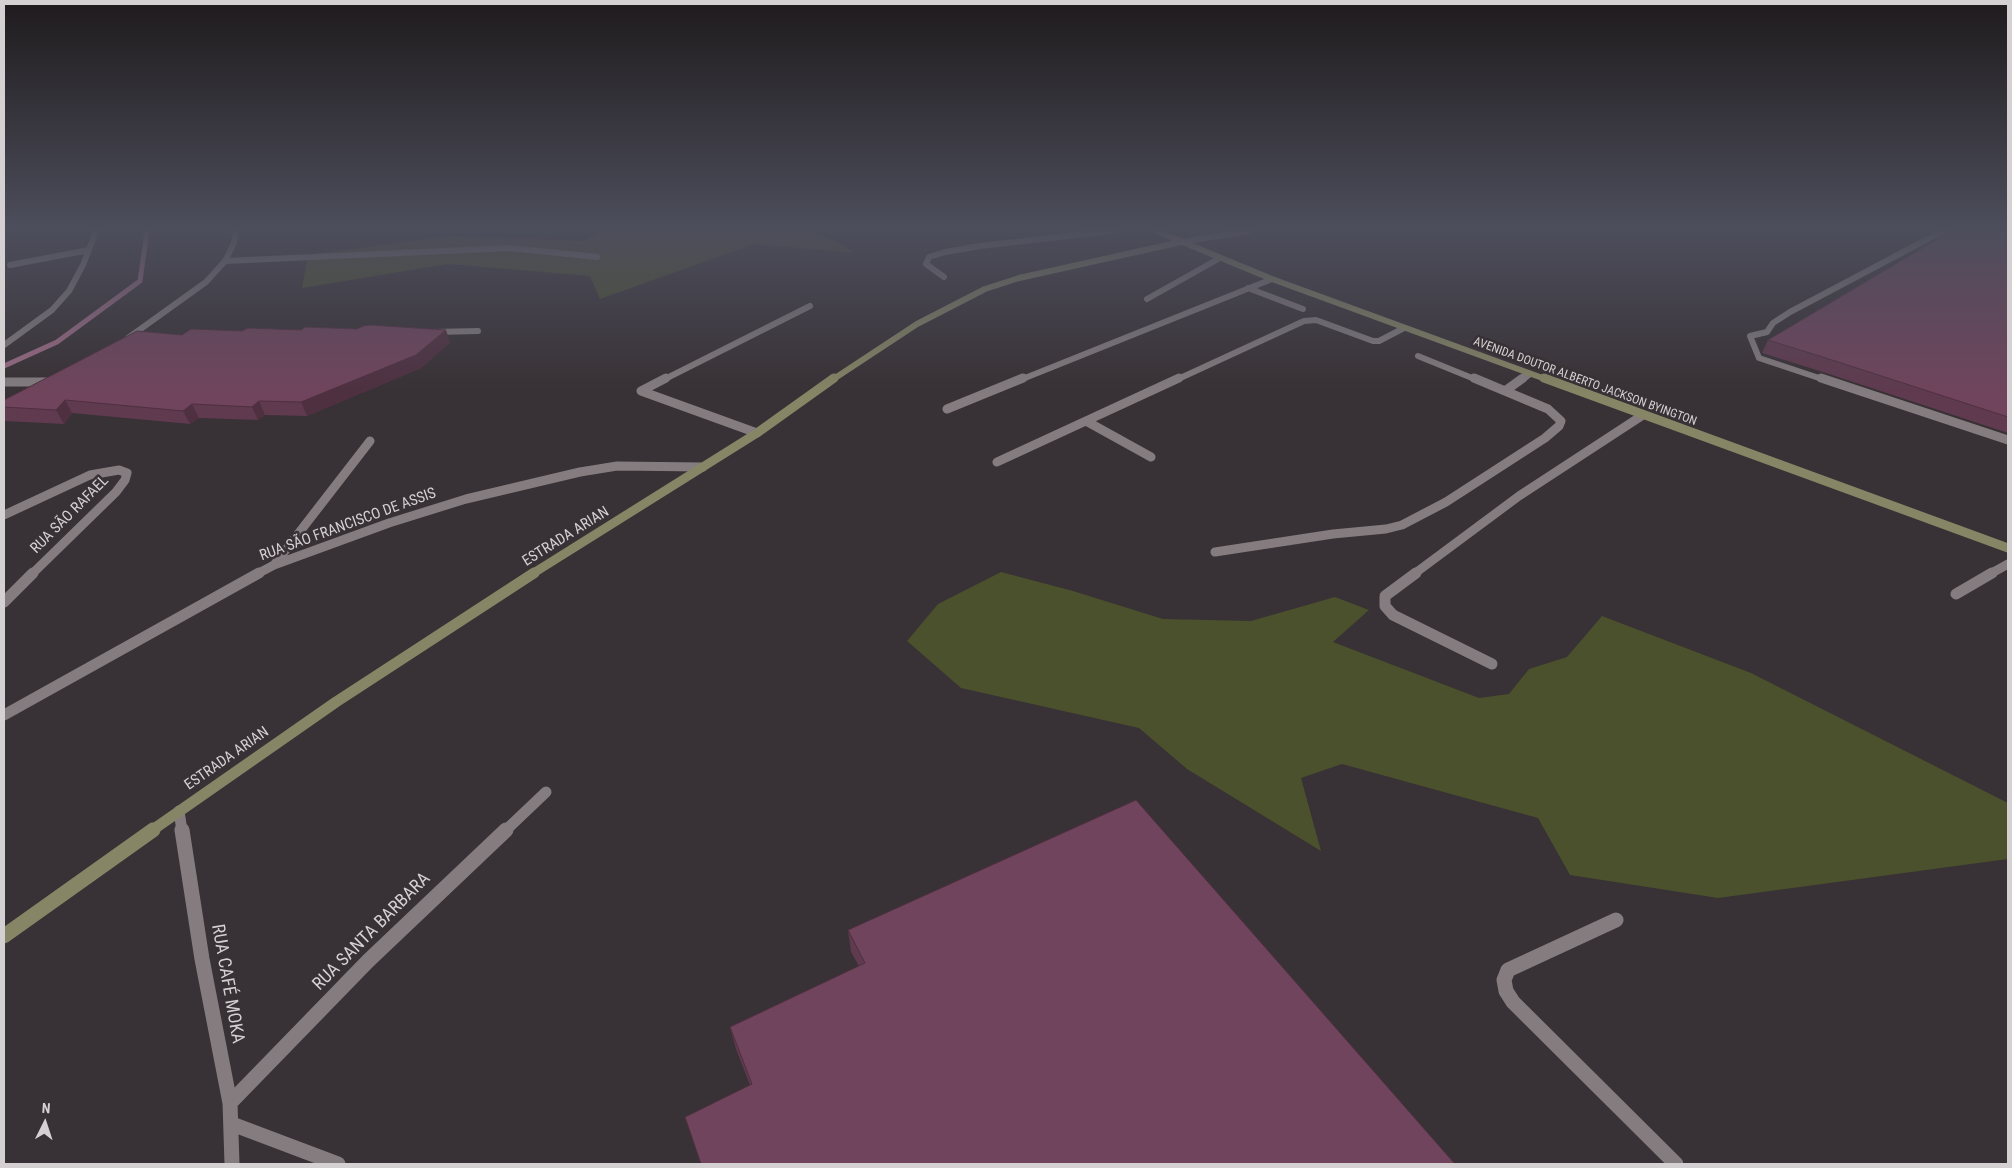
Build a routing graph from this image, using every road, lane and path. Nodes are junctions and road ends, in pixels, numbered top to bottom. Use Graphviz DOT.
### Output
graph roads {
  1 [pos="72,286"];
  2 [pos="201,286"];
  3 [pos="999,286"];
  4 [pos="1171,286"];
  5 [pos="1255,286"];
  6 [pos="1290,286"];
  7 [pos="1840,286"];
  8 [pos="1248,288"];
  9 [pos="1147,299"];
  10 [pos="810,306"];
  11 [pos="1303,309"];
  12 [pos="1404,328"];
  13 [pos="478,331"];
  14 [pos="424,332"];
  15 [pos="128,338"];
  16 [pos="144,338"];
  17 [pos="120,343"];
  18 [pos="4,345"];
  19 [pos="1418,356"];
  20 [pos="1530,374"];
  21 [pos="4,382"];
  22 [pos="38,389"];
  23 [pos="1505,391"];
  24 [pos="947,409"];
  25 [pos="1643,415"];
  26 [pos="1086,421"];
  27 [pos="757,433"];
  28 [pos="2008,440"];
  29 [pos="370,441"];
  30 [pos="1151,457"];
  31 [pos="997,462"];
  32 [pos="704,467"];
  33 [pos="4,515"];
  34 [pos="2008,548"];
  35 [pos="1215,552"];
  36 [pos="2008,564"];
  37 [pos="274,565"];
  38 [pos="1956,594"];
  39 [pos="4,602"];
  40 [pos="1492,664"];
  41 [pos="4,715"];
  42 [pos="546,792"];
  43 [pos="179,810"];
  44 [pos="1616,920"];
  45 [pos="4,936"];
  46 [pos="230,1103"];
  47 [pos="232,1124"];
  48 [pos="232,1164"];
  49 [pos="338,1164"];
  50 [pos="1676,1164"];
  1 -- 18 [label="street"];
  2 -- 15 [label="street"];
  3 -- 27 [label="street, ESTRADA ARIAN"];
  4 -- 9 [label="street"];
  5 -- 8 [label="street"];
  6 -- 12 [label="street, AVENIDA DOUTOR ALBERTO JACKSON BYINGTON"];
  7 -- 28 [label="street"];
  8 -- 11 [label="street"];
  8 -- 24 [label="street"];
  10 -- 27 [label="street"];
  12 -- 20 [label="street, AVENIDA DOUTOR ALBERTO JACKSON BYINGTON"];
  12 -- 26 [label="street"];
  13 -- 14 [label="street"];
  15 -- 16 [label="street"];
  15 -- 17 [label="street"];
  19 -- 23 [label="street"];
  20 -- 23 [label="street"];
  20 -- 25 [label="street, AVENIDA DOUTOR ALBERTO JACKSON BYINGTON"];
  21 -- 22 [label="street"];
  23 -- 35 [label="street"];
  25 -- 34 [label="street, AVENIDA DOUTOR ALBERTO JACKSON BYINGTON"];
  25 -- 40 [label="street"];
  26 -- 30 [label="street"];
  26 -- 31 [label="street"];
  27 -- 32 [label="street, ESTRADA ARIAN"];
  29 -- 37 [label="street"];
  32 -- 37 [label="street, RUA SÃO FRANCISCO DE ASSIS"];
  32 -- 43 [label="street, ESTRADA ARIAN"];
  33 -- 39 [label="street, RUA SÃO RAFAEL"];
  36 -- 38 [label="street"];
  37 -- 41 [label="street, RUA SÃO FRANCISCO DE ASSIS"];
  42 -- 46 [label="street, RUA SANTA BARBARA"];
  43 -- 45 [label="street, ESTRADA ARIAN"];
  43 -- 46 [label="street, RUA CAFÉ MOKA"];
  44 -- 50 [label="street"];
  46 -- 47 [label="street, RUA CAFÉ MOKA"];
  47 -- 48 [label="street, RUA CAFÉ MOKA"];
  47 -- 49 [label="street"];
}
